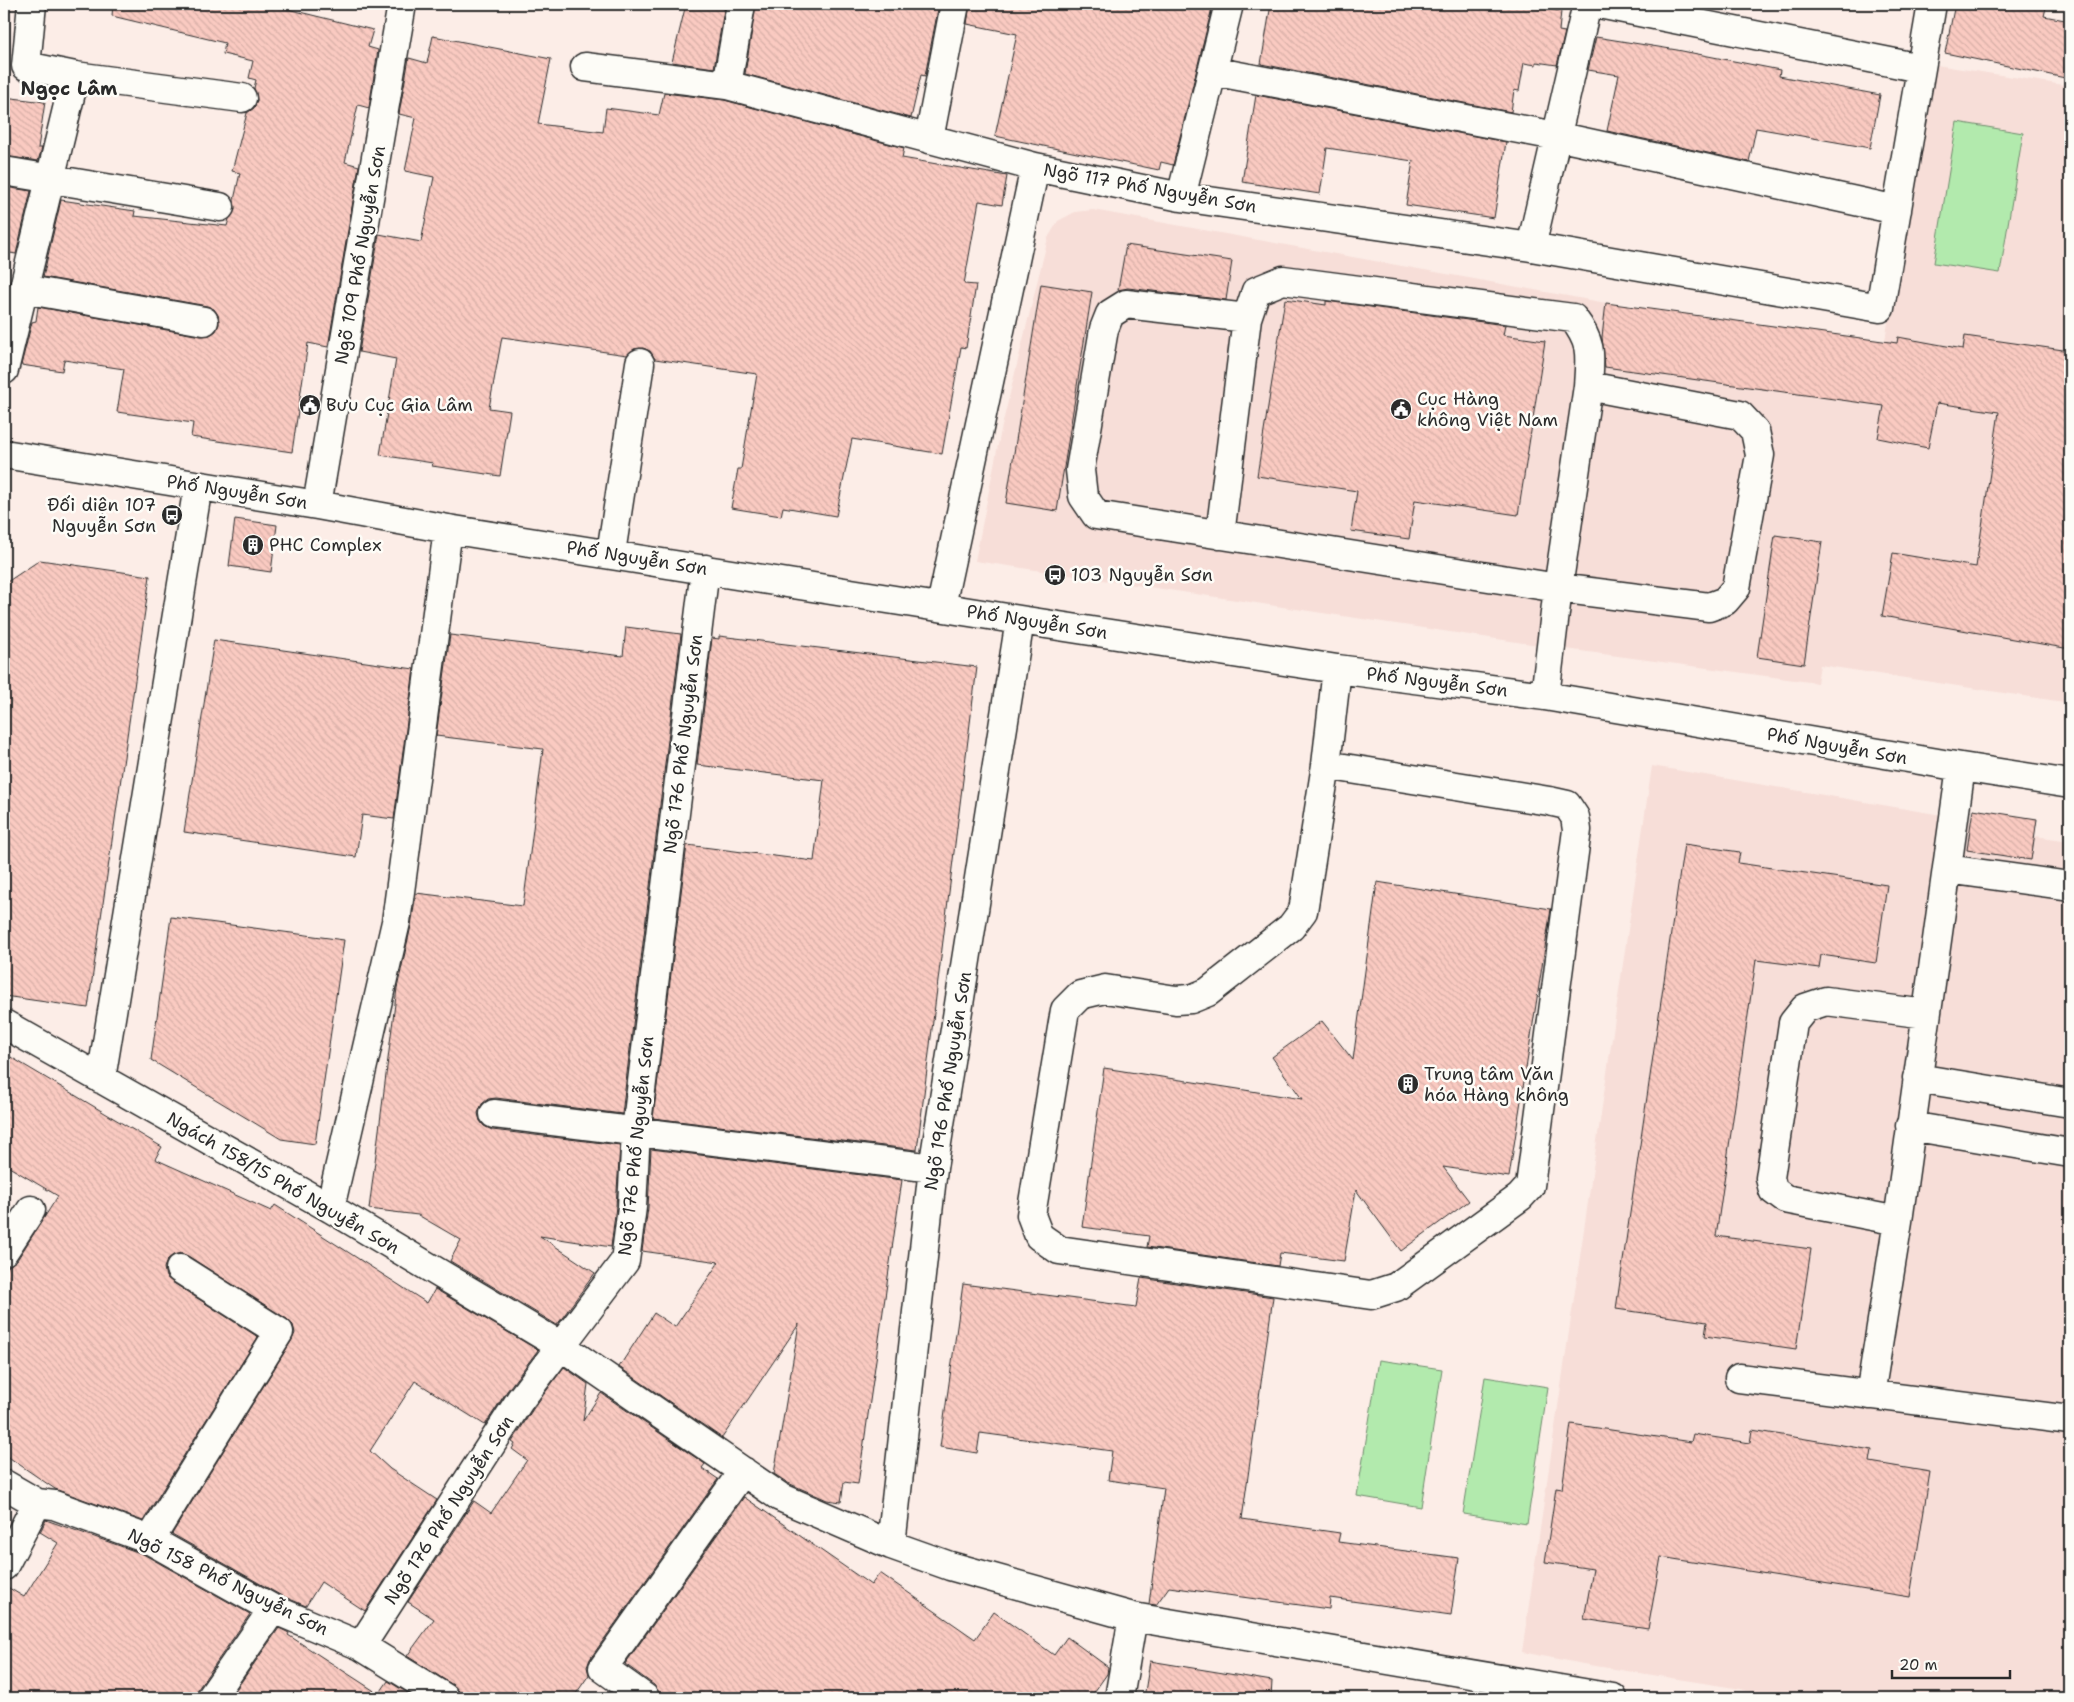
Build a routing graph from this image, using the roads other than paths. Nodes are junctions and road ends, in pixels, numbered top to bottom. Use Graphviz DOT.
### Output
graph roads {
  1 [pos="32,4"];
  2 [pos="402,4"];
  3 [pos="741,4"];
  4 [pos="955,4"];
  5 [pos="1229,4"];
  6 [pos="1587,4"];
  7 [pos="1599,4"];
  8 [pos="1932,4"];
  9 [pos="585,66"];
  10 [pos="1920,68"];
  11 [pos="1212,71"];
  12 [pos="75,76"];
  13 [pos="727,85"];
  14 [pos="242,98"];
  15 [pos="1556,136"];
  16 [pos="929,139"];
  17 [pos="1035,167"];
  18 [pos="4,171"];
  19 [pos="50,179"];
  20 [pos="1181,197"];
  21 [pos="220,207"];
  22 [pos="1896,210"];
  23 [pos="1531,247"];
  24 [pos="23,289"];
  25 [pos="1247,318"];
  26 [pos="204,321"];
  27 [pos="640,363"];
  28 [pos="4,370"];
  29 [pos="1588,386"];
  30 [pos="4,454"];
  31 [pos="198,486"];
  32 [pos="317,505"];
  33 [pos="448,529"];
  34 [pos="1220,535"];
  35 [pos="611,553"];
  36 [pos="705,569"];
  37 [pos="1558,588"];
  38 [pos="941,606"];
  39 [pos="1020,620"];
  40 [pos="1336,669"];
  41 [pos="1545,696"];
  42 [pos="1326,765"];
  43 [pos="1961,768"];
  44 [pos="2070,784"];
  45 [pos="1947,869"];
  46 [pos="2070,886"];
  47 [pos="1926,1014"];
  48 [pos="4,1024"];
  49 [pos="1917,1078"];
  50 [pos="101,1080"];
  51 [pos="2070,1103"];
  52 [pos="494,1114"];
  53 [pos="1910,1126"];
  54 [pos="636,1131"];
  55 [pos="2070,1153"];
  56 [pos="933,1168"];
  57 [pos="330,1208"];
  58 [pos="30,1210"];
  59 [pos="1898,1221"];
  60 [pos="4,1251"];
  61 [pos="180,1269"];
  62 [pos="561,1346"];
  63 [pos="1739,1378"];
  64 [pos="1870,1395"];
  65 [pos="2070,1420"];
  66 [pos="743,1471"];
  67 [pos="4,1484"];
  68 [pos="37,1503"];
  69 [pos="150,1540"];
  70 [pos="891,1545"];
  71 [pos="4,1566"];
  72 [pos="273,1608"];
  73 [pos="1133,1617"];
  74 [pos="361,1646"];
  75 [pos="211,1698"];
  76 [pos="445,1698"];
  77 [pos="645,1698"];
  78 [pos="1119,1698"];
  79 [pos="1613,1698"];
  1 -- 12 [label="street"];
  2 -- 32 [label="street, Ngõ 109 Phố Nguyễn Sơn"];
  3 -- 13 [label="street"];
  4 -- 16 [label="street"];
  5 -- 11 [label="street"];
  6 -- 15 [label="street"];
  7 -- 10 [label="street"];
  8 -- 10 [label="street"];
  9 -- 13 [label="street"];
  10 -- 22 [label="street"];
  11 -- 15 [label="street"];
  11 -- 20 [label="street"];
  12 -- 14 [label="street"];
  12 -- 19 [label="street"];
  13 -- 16 [label="street"];
  15 -- 22 [label="street"];
  15 -- 23 [label="street"];
  16 -- 17 [label="street"];
  17 -- 20 [label="street, Ngõ 117 Phố Nguyễn Sơn"];
  17 -- 38 [label="street, Ngõ 117 Phố Nguyễn Sơn"];
  18 -- 19 [label="street"];
  19 -- 21 [label="street"];
  19 -- 24 [label="street"];
  20 -- 23 [label="street, Ngõ 117 Phố Nguyễn Sơn"];
  22 -- 23 [label="street, Ngõ 117 Phố Nguyễn Sơn"];
  24 -- 26 [label="street"];
  24 -- 28 [label="street"];
  25 -- 29 [label="street"];
  25 -- 34 [label="street"];
  25 -- 34 [label="street"];
  27 -- 35 [label="street"];
  29 -- 37 [label="street"];
  29 -- 37 [label="street"];
  30 -- 31 [label="street, Phố Nguyễn Sơn"];
  31 -- 32 [label="street, Phố Nguyễn Sơn"];
  31 -- 50 [label="street"];
  32 -- 33 [label="street, Phố Nguyễn Sơn"];
  33 -- 35 [label="street, Phố Nguyễn Sơn"];
  33 -- 57 [label="street"];
  34 -- 37 [label="street"];
  35 -- 36 [label="street, Phố Nguyễn Sơn"];
  36 -- 38 [label="street, Phố Nguyễn Sơn"];
  36 -- 54 [label="street, Ngõ 176 Phố Nguyễn Sơn"];
  37 -- 41 [label="street"];
  38 -- 39 [label="street, Phố Nguyễn Sơn"];
  39 -- 40 [label="street, Phố Nguyễn Sơn"];
  39 -- 56 [label="street, Ngõ 196 Phố Nguyễn Sơn"];
  40 -- 41 [label="street, Phố Nguyễn Sơn"];
  40 -- 42 [label="street"];
  41 -- 43 [label="street, Phố Nguyễn Sơn"];
  42 -- 42 [label="street"];
  43 -- 44 [label="street, Phố Nguyễn Sơn"];
  43 -- 45 [label="street"];
  45 -- 46 [label="street"];
  45 -- 47 [label="street"];
  47 -- 49 [label="street"];
  47 -- 59 [label="street"];
  48 -- 50 [label="street, Ngách 158/15 Phố Nguyễn Sơn"];
  49 -- 51 [label="street"];
  49 -- 53 [label="street"];
  50 -- 57 [label="street, Ngách 158/15 Phố Nguyễn Sơn"];
  52 -- 54 [label="street"];
  53 -- 55 [label="street"];
  53 -- 59 [label="street"];
  54 -- 56 [label="street"];
  54 -- 62 [label="street, Ngõ 176 Phố Nguyễn Sơn"];
  56 -- 70 [label="street, Ngõ 196 Phố Nguyễn Sơn"];
  57 -- 62 [label="street, Ngách 158/15 Phố Nguyễn Sơn"];
  58 -- 60 [label="street"];
  59 -- 64 [label="street"];
  61 -- 69 [label="street"];
  62 -- 66 [label="street, Ngách 158/15 Phố Nguyễn Sơn"];
  62 -- 74 [label="street, Ngõ 176 Phố Nguyễn Sơn"];
  63 -- 64 [label="street"];
  64 -- 65 [label="street"];
  66 -- 70 [label="street, Ngách 158/15 Phố Nguyễn Sơn"];
  66 -- 77 [label="street"];
  67 -- 68 [label="street, Ngõ 158 Phố Nguyễn Sơn"];
  68 -- 69 [label="street, Ngõ 158 Phố Nguyễn Sơn"];
  68 -- 71 [label="street"];
  69 -- 72 [label="street, Ngõ 158 Phố Nguyễn Sơn"];
  70 -- 73 [label="street, Ngách 158/15 Phố Nguyễn Sơn"];
  72 -- 74 [label="street, Ngõ 158 Phố Nguyễn Sơn"];
  72 -- 75 [label="street"];
  73 -- 78 [label="street"];
  73 -- 79 [label="street, Ngách 158/15 Phố Nguyễn Sơn"];
  74 -- 76 [label="street, Ngõ 158 Phố Nguyễn Sơn"];
}
